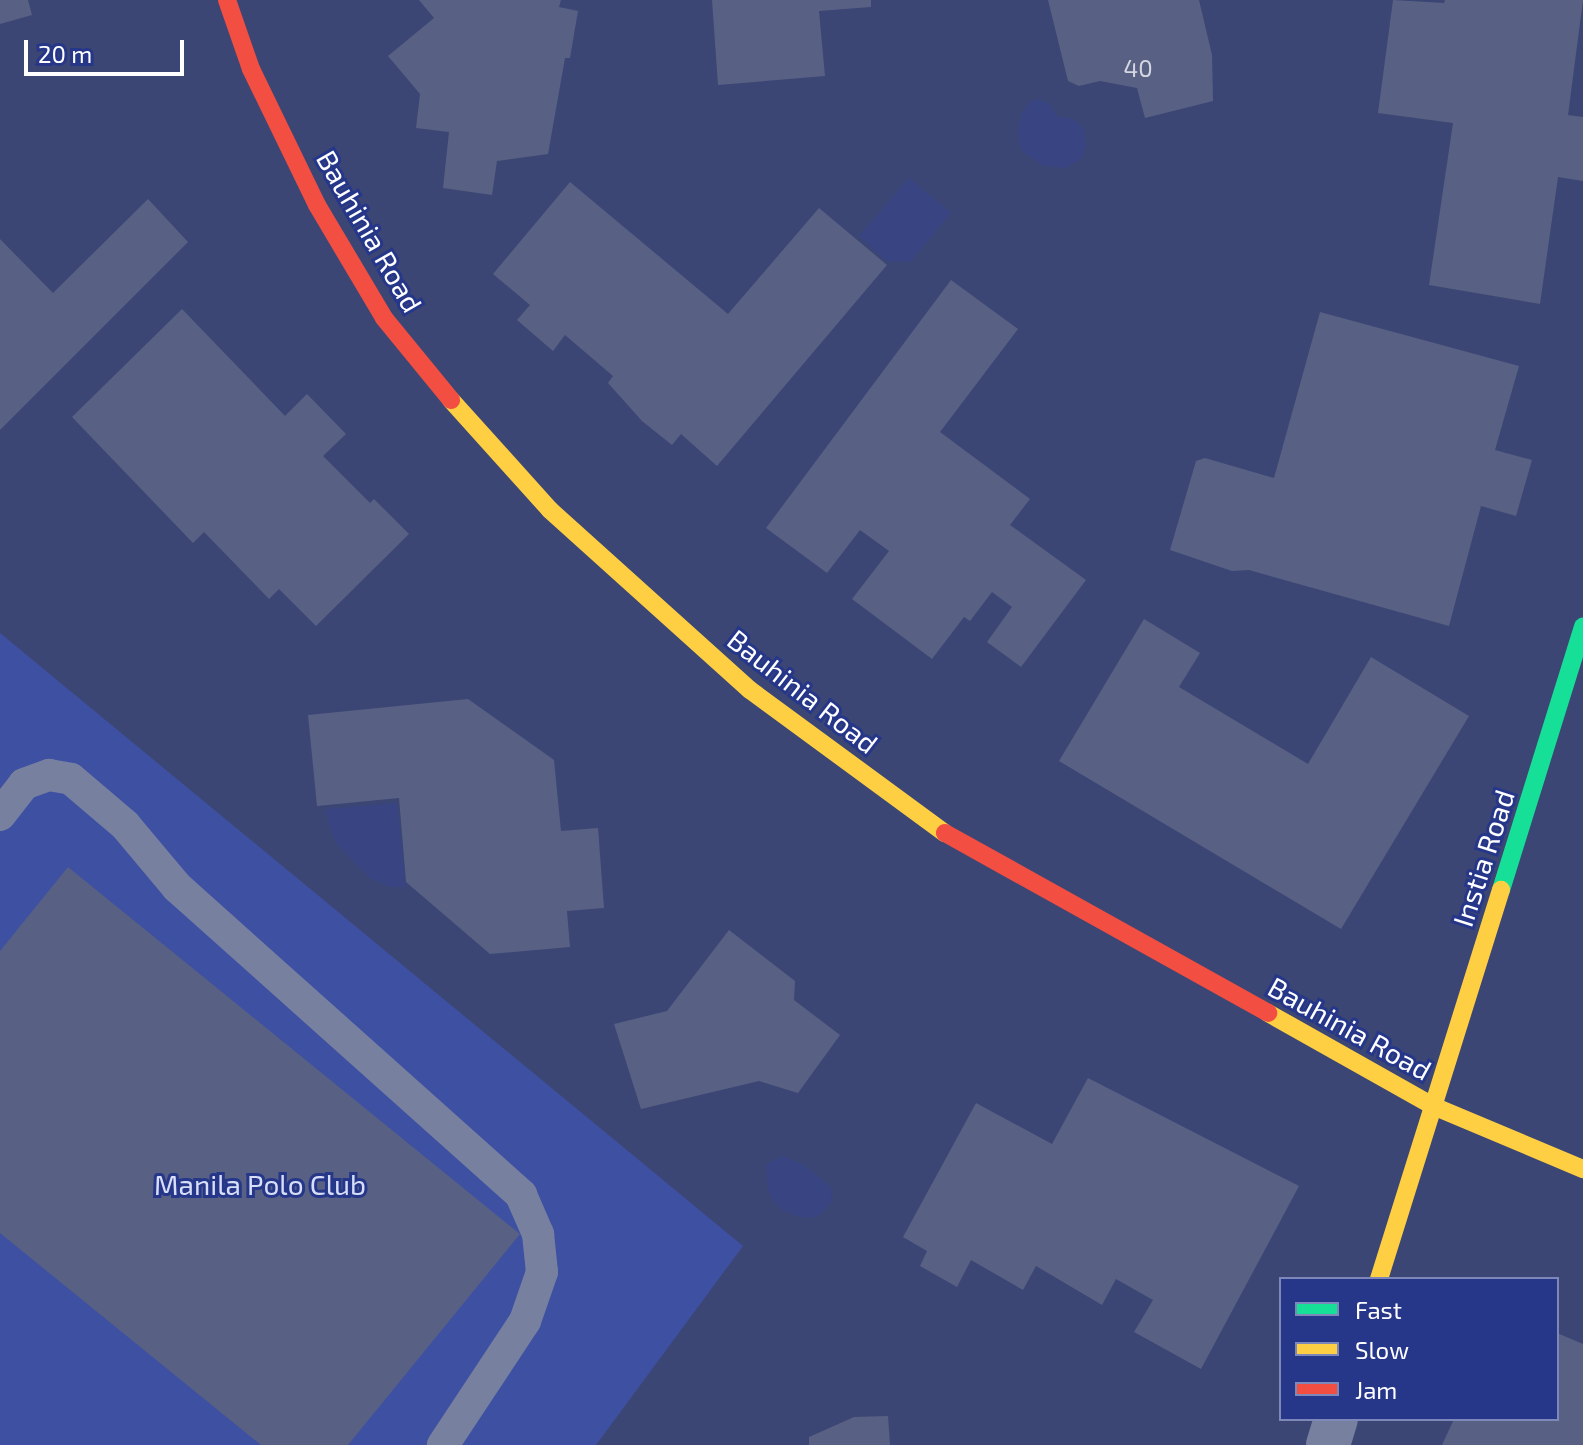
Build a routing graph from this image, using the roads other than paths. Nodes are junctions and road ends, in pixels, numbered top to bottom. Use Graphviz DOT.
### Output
graph roads {
  1 [pos="227,0"];
  2 [pos="1583,626"];
  3 [pos="0,815"];
  4 [pos="1433,1106"];
  5 [pos="1583,1169"];
  6 [pos="1380,1277"];
  7 [pos="1335,1421"];
  8 [pos="443,1445"];
  9 [pos="1328,1445"];
  1 -- 4 [label="street, Bauhinia Road"];
  2 -- 4 [label="street, Instia Road"];
  3 -- 8 [label="lane"];
  4 -- 5 [label="street, Bauhinia Road"];
  4 -- 6 [label="street, Instia Road"];
  7 -- 9 [label="street"];
}
